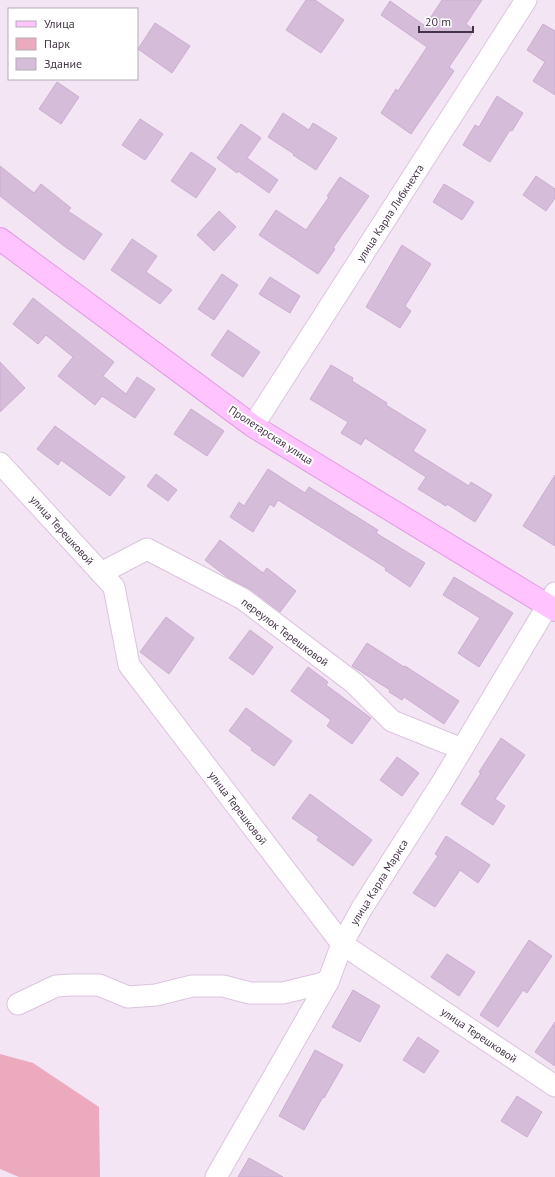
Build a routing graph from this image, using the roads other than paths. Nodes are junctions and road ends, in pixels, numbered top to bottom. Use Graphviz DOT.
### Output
graph roads {
  1 [pos="526,0"];
  2 [pos="0,239"];
  3 [pos="253,426"];
  4 [pos="0,463"];
  5 [pos="101,573"];
  6 [pos="552,603"];
  7 [pos="462,748"];
  8 [pos="342,944"];
  9 [pos="328,982"];
  10 [pos="18,1004"];
  11 [pos="555,1086"];
  12 [pos="216,1177"];
  1 -- 3 [label="street, улица Карла Либкнехта"];
  2 -- 3 [label="main road, Пролетарская улица"];
  3 -- 6 [label="main road, Пролетарская улица"];
  4 -- 5 [label="street, улица Терешковой"];
  5 -- 7 [label="street, переулок Терешковой"];
  5 -- 8 [label="street, улица Терешковой"];
  6 -- 7 [label="street, улица Карла Маркса"];
  7 -- 8 [label="street, улица Карла Маркса"];
  8 -- 9 [label="street, улица Карла Маркса"];
  8 -- 11 [label="street, улица Терешковой"];
  9 -- 10 [label="street"];
  9 -- 12 [label="street, улица Карла Маркса"];
}
